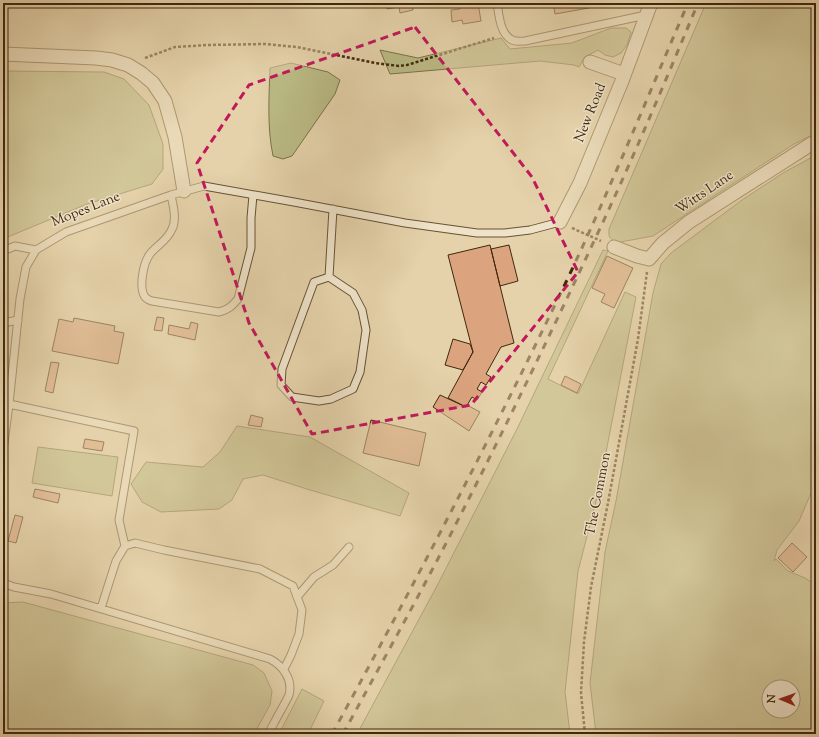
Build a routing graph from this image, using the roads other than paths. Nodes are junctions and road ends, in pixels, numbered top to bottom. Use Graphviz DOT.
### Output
graph roads {
  1 [pos="496,3"];
  2 [pos="649,9"];
  3 [pos="3,54"];
  4 [pos="590,62"];
  5 [pos="624,74"];
  6 [pos="816,141"];
  7 [pos="184,191"];
  8 [pos="171,195"];
  9 [pos="253,195"];
  10 [pos="333,209"];
  11 [pos="566,224"];
  12 [pos="614,247"];
  13 [pos="36,250"];
  14 [pos="3,251"];
  15 [pos="329,277"];
  16 [pos="18,320"];
  17 [pos="3,323"];
  18 [pos="9,404"];
  19 [pos="3,451"];
  20 [pos="125,546"];
  21 [pos="349,547"];
  22 [pos="3,582"];
  23 [pos="297,597"];
  24 [pos="101,608"];
  25 [pos="284,669"];
  26 [pos="268,734"];
  1 -- 2 [label="lane, New Road"];
  2 -- 5 [label="street, New Road"];
  3 -- 7 [label="street"];
  4 -- 5 [label="street"];
  5 -- 11 [label="street, New Road"];
  6 -- 12 [label="street, Witts Lane"];
  7 -- 8 [label="lane, Mopes Lane"];
  7 -- 9 [label="lane, Mopes Lane"];
  8 -- 9 [label="lane"];
  8 -- 13 [label="lane, Mopes Lane"];
  9 -- 10 [label="lane, Mopes Lane"];
  10 -- 11 [label="lane, Mopes Lane"];
  10 -- 15 [label="lane"];
  13 -- 14 [label="lane"];
  13 -- 16 [label="lane, Mopes Lane"];
  15 -- 15 [label="lane"];
  16 -- 17 [label="lane"];
  16 -- 18 [label="lane, Mopes Lane"];
  18 -- 19 [label="lane, Mopes Lane"];
  18 -- 20 [label="lane"];
  20 -- 23 [label="lane"];
  20 -- 24 [label="lane"];
  21 -- 23 [label="lane"];
  22 -- 24 [label="lane"];
  23 -- 25 [label="lane"];
  24 -- 25 [label="lane"];
  25 -- 26 [label="lane"];
}
